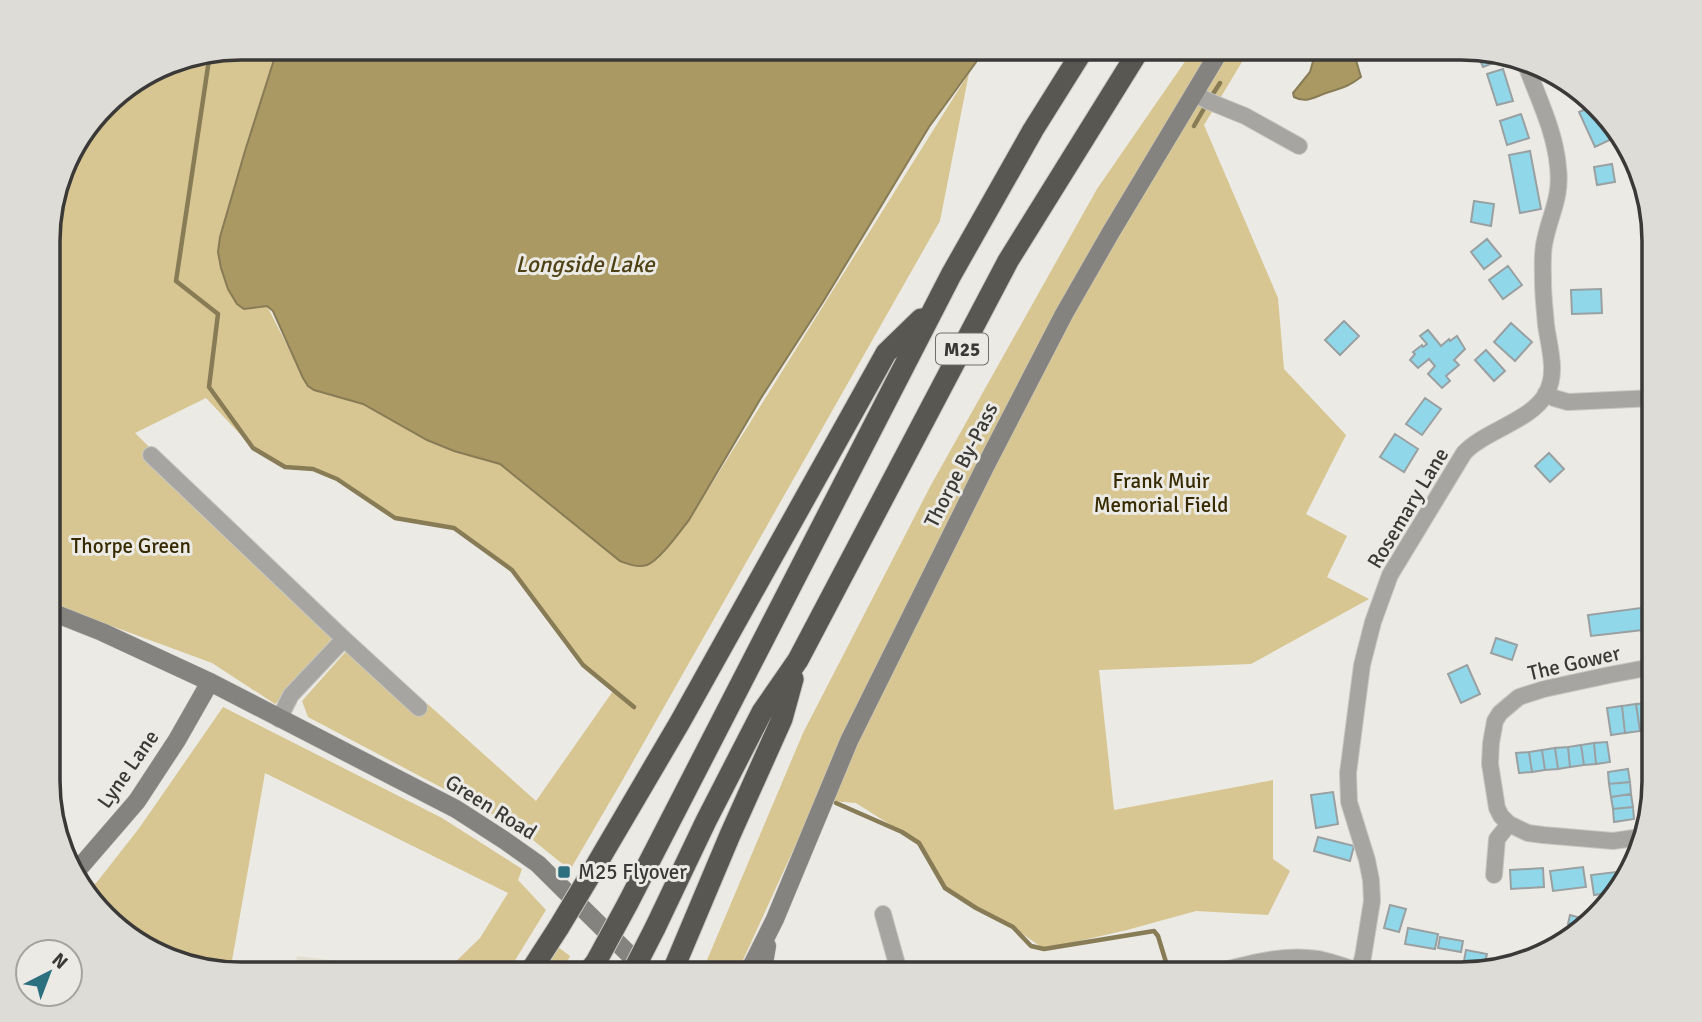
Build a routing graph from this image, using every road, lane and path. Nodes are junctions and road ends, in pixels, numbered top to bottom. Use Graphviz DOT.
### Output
graph roads {
  1 [pos="1077,59"];
  2 [pos="1134,59"];
  3 [pos="1215,59"];
  4 [pos="1529,72"];
  5 [pos="1194,93"];
  6 [pos="1299,146"];
  7 [pos="935,305"];
  8 [pos="1546,393"];
  9 [pos="1642,399"];
  10 [pos="151,455"];
  11 [pos="59,615"];
  12 [pos="344,639"];
  13 [pos="798,660"];
  14 [pos="1642,669"];
  15 [pos="210,682"];
  16 [pos="419,708"];
  17 [pos="279,719"];
  18 [pos="1509,824"];
  19 [pos="1633,838"];
  20 [pos="81,866"];
  21 [pos="1494,875"];
  22 [pos="883,914"];
  23 [pos="775,919"];
  24 [pos="536,962"];
  25 [pos="595,962"];
  26 [pos="637,962"];
  27 [pos="638,962"];
  28 [pos="676,962"];
  29 [pos="754,962"];
  30 [pos="763,962"];
  31 [pos="896,962"];
  32 [pos="1260,962"];
  33 [pos="1330,962"];
  34 [pos="1363,962"];
  1 -- 7 [label="highway, M25"];
  2 -- 13 [label="highway, M25"];
  3 -- 5 [label="main road, Thorpe By-Pass"];
  4 -- 8 [label="street"];
  5 -- 6 [label="street"];
  5 -- 23 [label="main road, Thorpe By-Pass"];
  7 -- 24 [label="highway, bridge"];
  7 -- 25 [label="highway, M25, bridge"];
  8 -- 9 [label="street"];
  8 -- 34 [label="street, Rosemary Lane"];
  10 -- 12 [label="street"];
  11 -- 15 [label="main road, Green Road"];
  12 -- 16 [label="street"];
  12 -- 17 [label="street"];
  13 -- 27 [label="highway, M25, bridge"];
  13 -- 28 [label="highway"];
  14 -- 18 [label="street, The Gower"];
  15 -- 17 [label="main road, Green Road"];
  15 -- 20 [label="main road, Lyne Lane"];
  17 -- 26 [label="main road, Green Road"];
  18 -- 19 [label="street"];
  18 -- 21 [label="street"];
  22 -- 31 [label="street"];
  23 -- 29 [label="main road, Thorpe By-Pass"];
  23 -- 30 [label="main road, Thorpe By-Pass"];
  32 -- 33 [label="street"];
}
